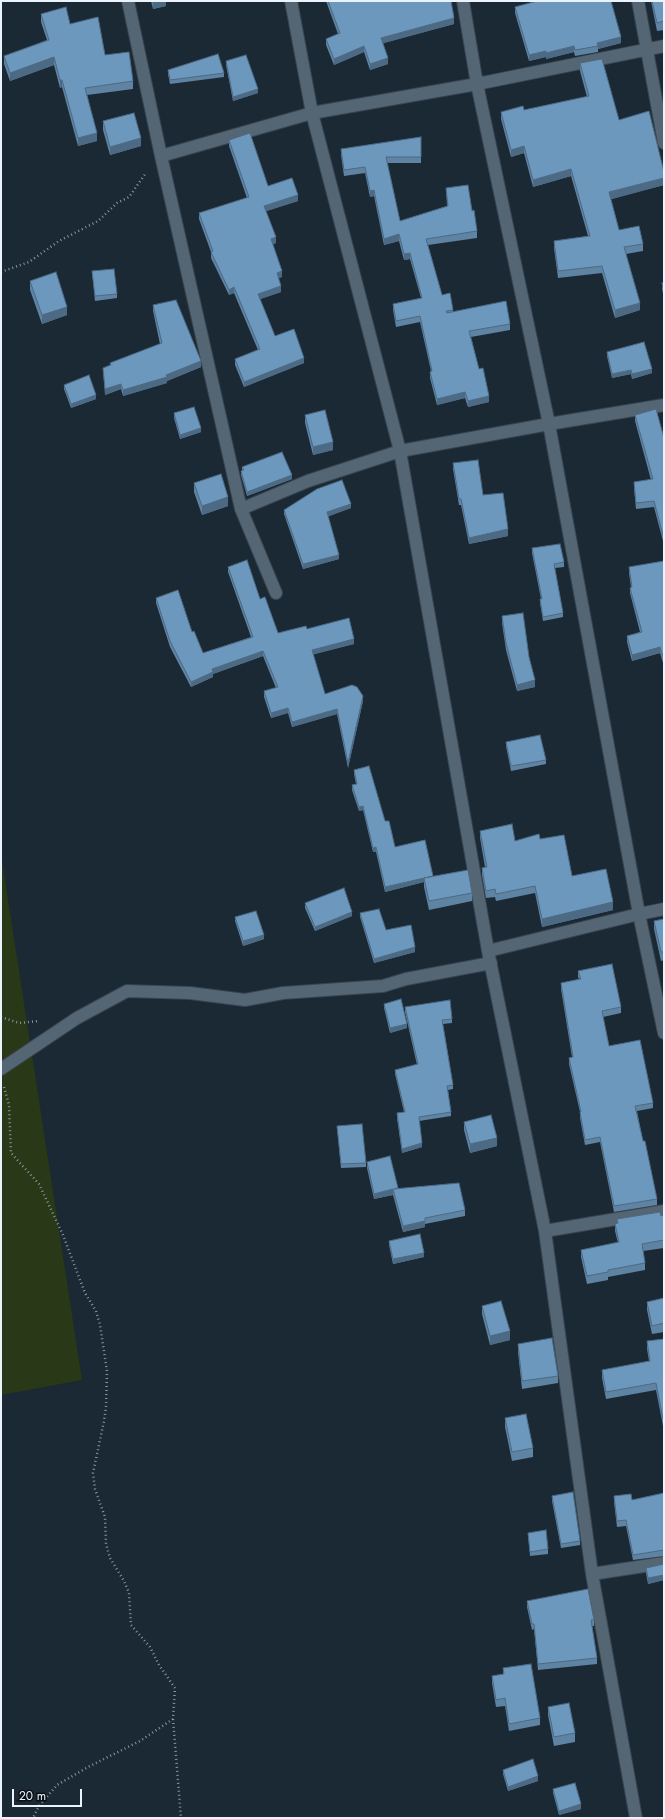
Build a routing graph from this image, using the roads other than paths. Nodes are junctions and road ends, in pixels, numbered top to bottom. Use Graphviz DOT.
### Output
graph roads {
  1 [pos="128,1"];
  2 [pos="291,1"];
  3 [pos="462,1"];
  4 [pos="638,1"];
  5 [pos="664,46"];
  6 [pos="647,49"];
  7 [pos="477,84"];
  8 [pos="312,112"];
  9 [pos="664,143"];
  10 [pos="161,156"];
  11 [pos="664,405"];
  12 [pos="549,424"];
  13 [pos="400,452"];
  14 [pos="241,509"];
  15 [pos="276,593"];
  16 [pos="664,909"];
  17 [pos="639,914"];
  18 [pos="490,957"];
  19 [pos="664,1033"];
  20 [pos="1,1069"];
  21 [pos="664,1211"];
  22 [pos="545,1231"];
  23 [pos="664,1563"];
  24 [pos="592,1574"];
  25 [pos="636,1818"];
  1 -- 10 [label="street"];
  2 -- 8 [label="street"];
  3 -- 7 [label="street"];
  4 -- 6 [label="street"];
  5 -- 6 [label="street"];
  6 -- 7 [label="street"];
  6 -- 9 [label="street"];
  7 -- 8 [label="street"];
  7 -- 12 [label="street"];
  8 -- 10 [label="street"];
  8 -- 13 [label="street"];
  10 -- 14 [label="street"];
  11 -- 12 [label="street"];
  12 -- 13 [label="street"];
  12 -- 17 [label="street"];
  13 -- 14 [label="street"];
  13 -- 18 [label="street"];
  14 -- 15 [label="street"];
  16 -- 17 [label="street"];
  17 -- 18 [label="street"];
  17 -- 19 [label="street"];
  18 -- 20 [label="street"];
  18 -- 22 [label="street"];
  21 -- 22 [label="street"];
  22 -- 24 [label="street"];
  23 -- 24 [label="street"];
  24 -- 25 [label="street"];
}
